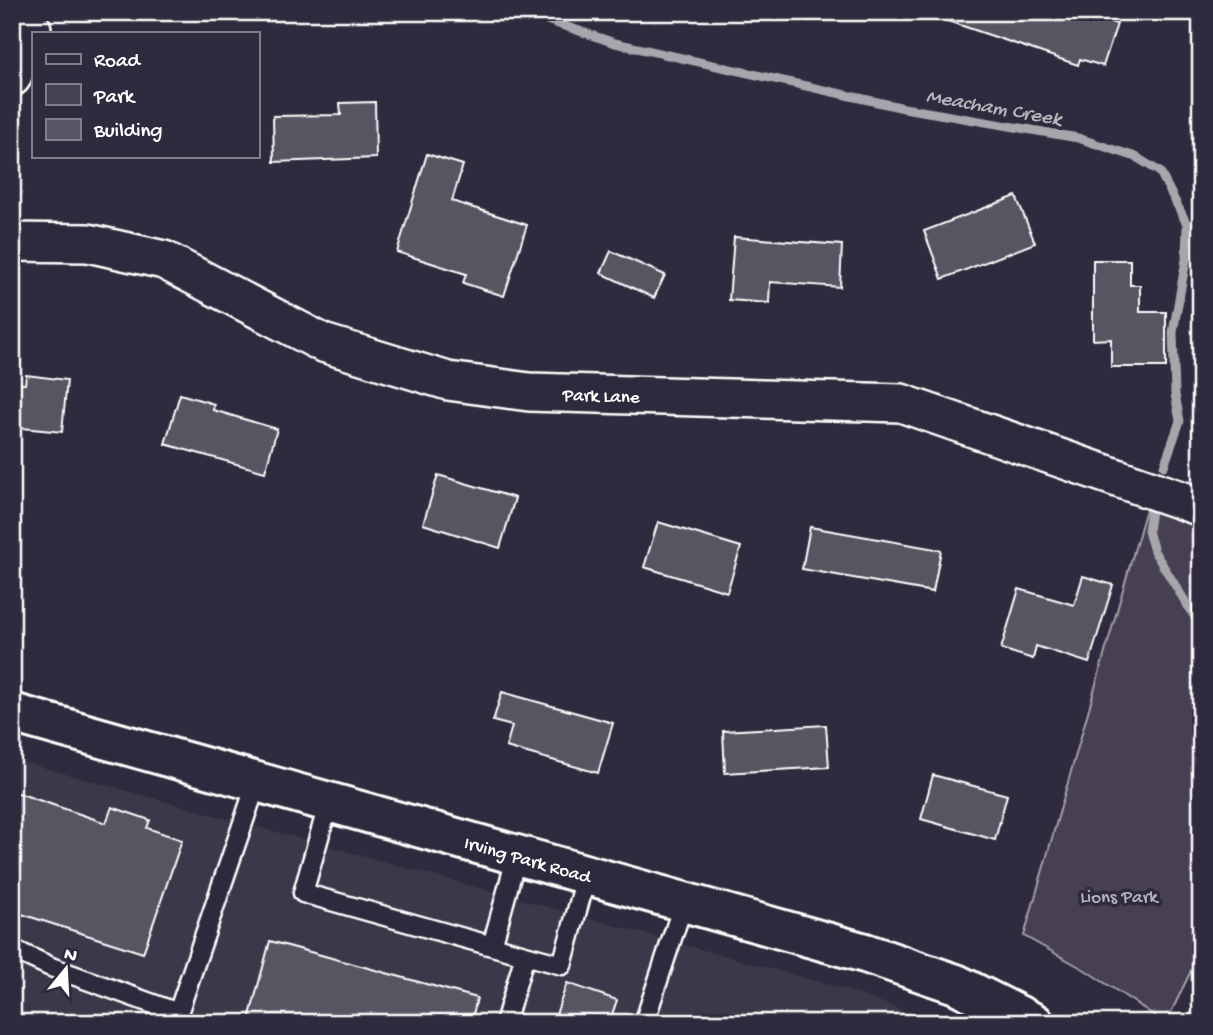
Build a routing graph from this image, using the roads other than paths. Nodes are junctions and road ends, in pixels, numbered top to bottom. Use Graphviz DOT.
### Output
graph roads {
  1 [pos="32,29"];
  2 [pos="12,77"];
  3 [pos="12,242"];
  4 [pos="1201,507"];
  5 [pos="12,713"];
  6 [pos="257,782"];
  7 [pos="329,802"];
  8 [pos="517,855"];
  9 [pos="587,874"];
  10 [pos="684,902"];
  11 [pos="492,946"];
  12 [pos="12,949"];
  13 [pos="525,955"];
  14 [pos="976,1009"];
  15 [pos="505,1023"];
  16 [pos="644,1023"];
  17 [pos="1034,1023"];
  1 -- 2 [label="street"];
  3 -- 4 [label="street, Park Lane"];
  5 -- 6 [label="main road, Irving Park Road"];
  6 -- 7 [label="main road, Irving Park Road"];
  6 -- 12 [label="lane"];
  7 -- 8 [label="main road, Irving Park Road"];
  7 -- 11 [label="lane"];
  8 -- 9 [label="main road, Irving Park Road"];
  8 -- 11 [label="lane"];
  9 -- 10 [label="main road, Irving Park Road"];
  9 -- 13 [label="lane"];
  10 -- 14 [label="main road, Irving Park Road"];
  10 -- 16 [label="lane"];
  11 -- 13 [label="lane"];
  13 -- 15 [label="lane"];
  14 -- 17 [label="main road, Irving Park Road"];
}
